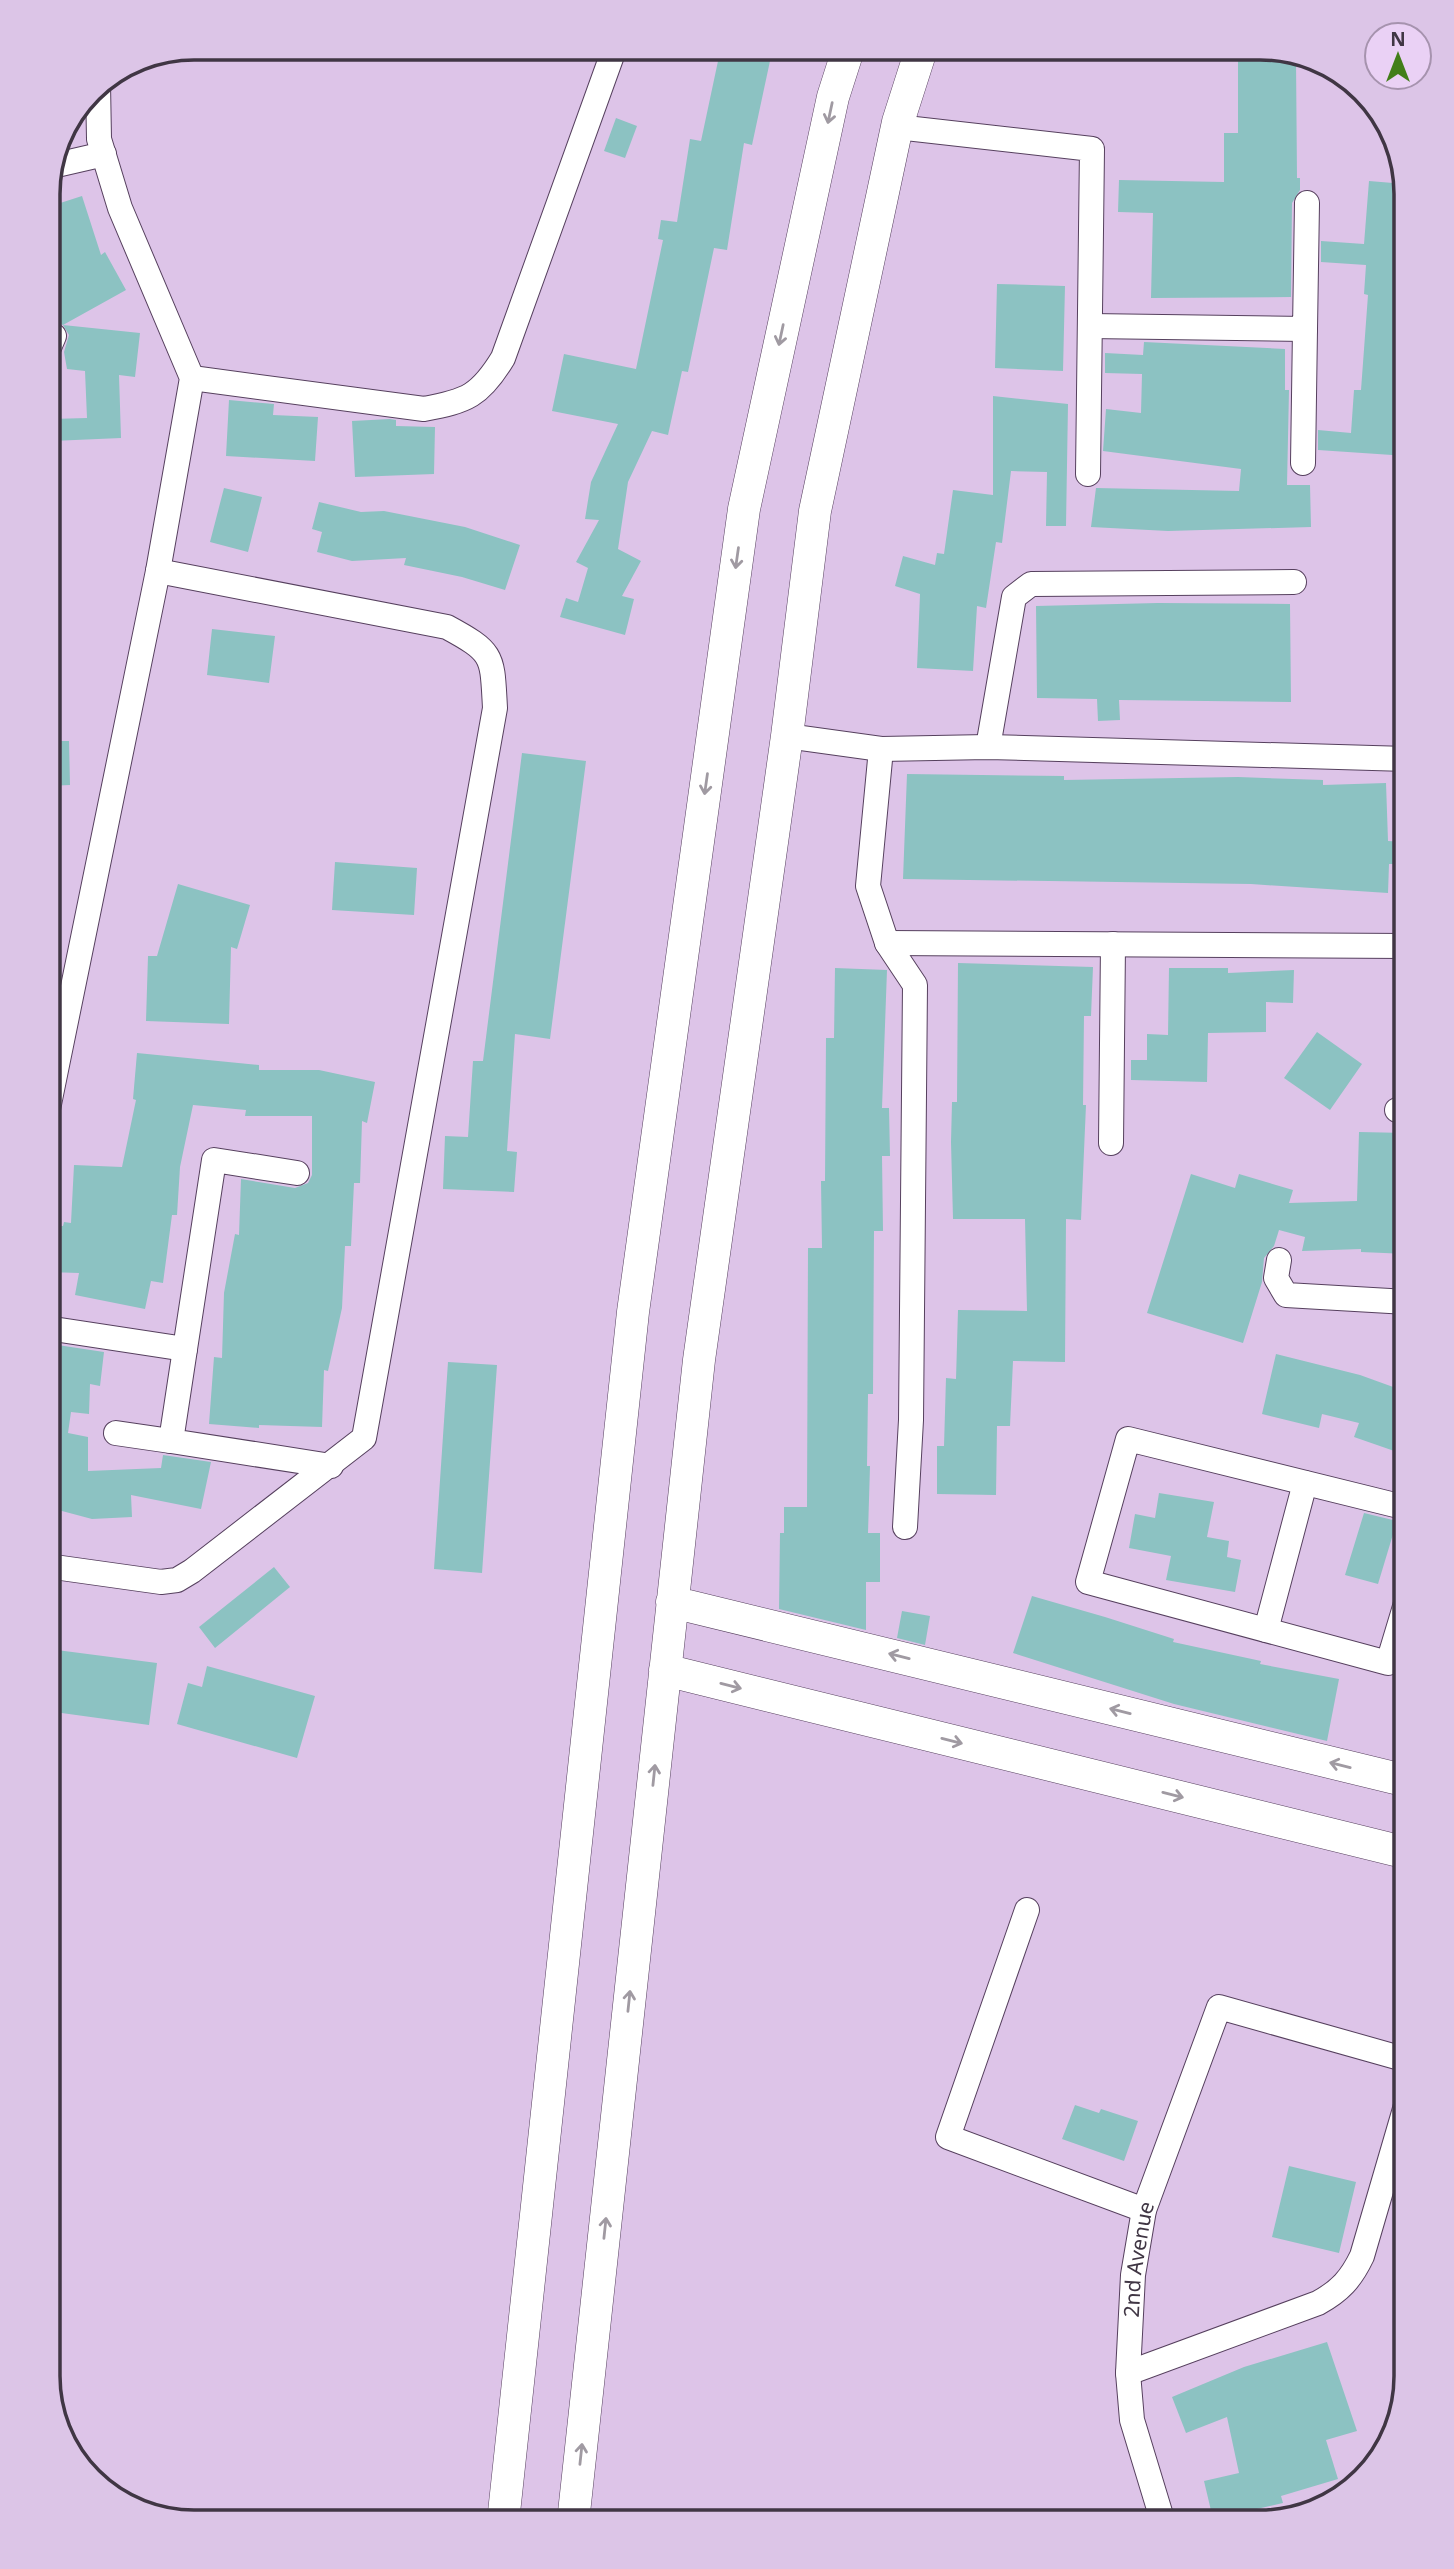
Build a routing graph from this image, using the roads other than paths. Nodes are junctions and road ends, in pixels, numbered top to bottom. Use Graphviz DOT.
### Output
graph roads {
  1 [pos="610,60"];
  2 [pos="845,60"];
  3 [pos="918,60"];
  4 [pos="98,100"];
  5 [pos="897,127"];
  6 [pos="104,154"];
  7 [pos="63,164"];
  8 [pos="1307,203"];
  9 [pos="1090,326"];
  10 [pos="1305,329"];
  11 [pos="192,378"];
  12 [pos="1303,463"];
  13 [pos="1088,474"];
  14 [pos="158,571"];
  15 [pos="1294,582"];
  16 [pos="786,737"];
  17 [pos="988,747"];
  18 [pos="881,749"];
  19 [pos="1394,759"];
  20 [pos="887,943"];
  21 [pos="1113,944"];
  22 [pos="1394,946"];
  23 [pos="60,1050"];
  24 [pos="1111,1143"];
  25 [pos="298,1173"];
  26 [pos="1279,1260"];
  27 [pos="1394,1301"];
  28 [pos="60,1330"];
  29 [pos="185,1349"];
  30 [pos="116,1433"];
  31 [pos="171,1441"];
  32 [pos="331,1466"];
  33 [pos="1305,1483"];
  34 [pos="1394,1505"];
  35 [pos="905,1527"];
  36 [pos="60,1568"];
  37 [pos="672,1602"];
  38 [pos="1266,1630"];
  39 [pos="1394,1644"];
  40 [pos="665,1670"];
  41 [pos="1394,1778"];
  42 [pos="1394,1850"];
  43 [pos="1027,1910"];
  44 [pos="1394,2056"];
  45 [pos="1394,2146"];
  46 [pos="1144,2210"];
  47 [pos="1128,2373"];
  48 [pos="504,2509"];
  49 [pos="574,2509"];
  50 [pos="1159,2510"];
  1 -- 11 [label="street"];
  2 -- 48 [label="street, one-way"];
  3 -- 5 [label="street"];
  4 -- 6 [label="street"];
  5 -- 9 [label="street"];
  5 -- 16 [label="street"];
  6 -- 7 [label="street"];
  6 -- 11 [label="street"];
  8 -- 10 [label="street"];
  9 -- 10 [label="street"];
  9 -- 13 [label="street"];
  10 -- 12 [label="street"];
  11 -- 14 [label="street"];
  14 -- 23 [label="street"];
  14 -- 32 [label="street"];
  15 -- 17 [label="street"];
  16 -- 18 [label="street"];
  16 -- 37 [label="street"];
  17 -- 18 [label="street"];
  17 -- 19 [label="street"];
  18 -- 20 [label="street"];
  20 -- 21 [label="street"];
  20 -- 35 [label="street"];
  21 -- 22 [label="street"];
  21 -- 24 [label="street"];
  25 -- 29 [label="street"];
  26 -- 27 [label="street"];
  28 -- 29 [label="street"];
  29 -- 31 [label="street"];
  30 -- 31 [label="street"];
  31 -- 32 [label="street"];
  32 -- 36 [label="street"];
  33 -- 34 [label="street"];
  33 -- 38 [label="street"];
  33 -- 38 [label="street"];
  37 -- 40 [label="street"];
  41 -- 37 [label="street, one-way"];
  38 -- 39 [label="street"];
  40 -- 42 [label="street, one-way"];
  49 -- 40 [label="street, one-way"];
  43 -- 46 [label="street"];
  44 -- 46 [label="street, 2nd Avenue"];
  45 -- 47 [label="street"];
  46 -- 47 [label="street, 2nd Avenue"];
  47 -- 50 [label="street, 2nd Avenue"];
}
